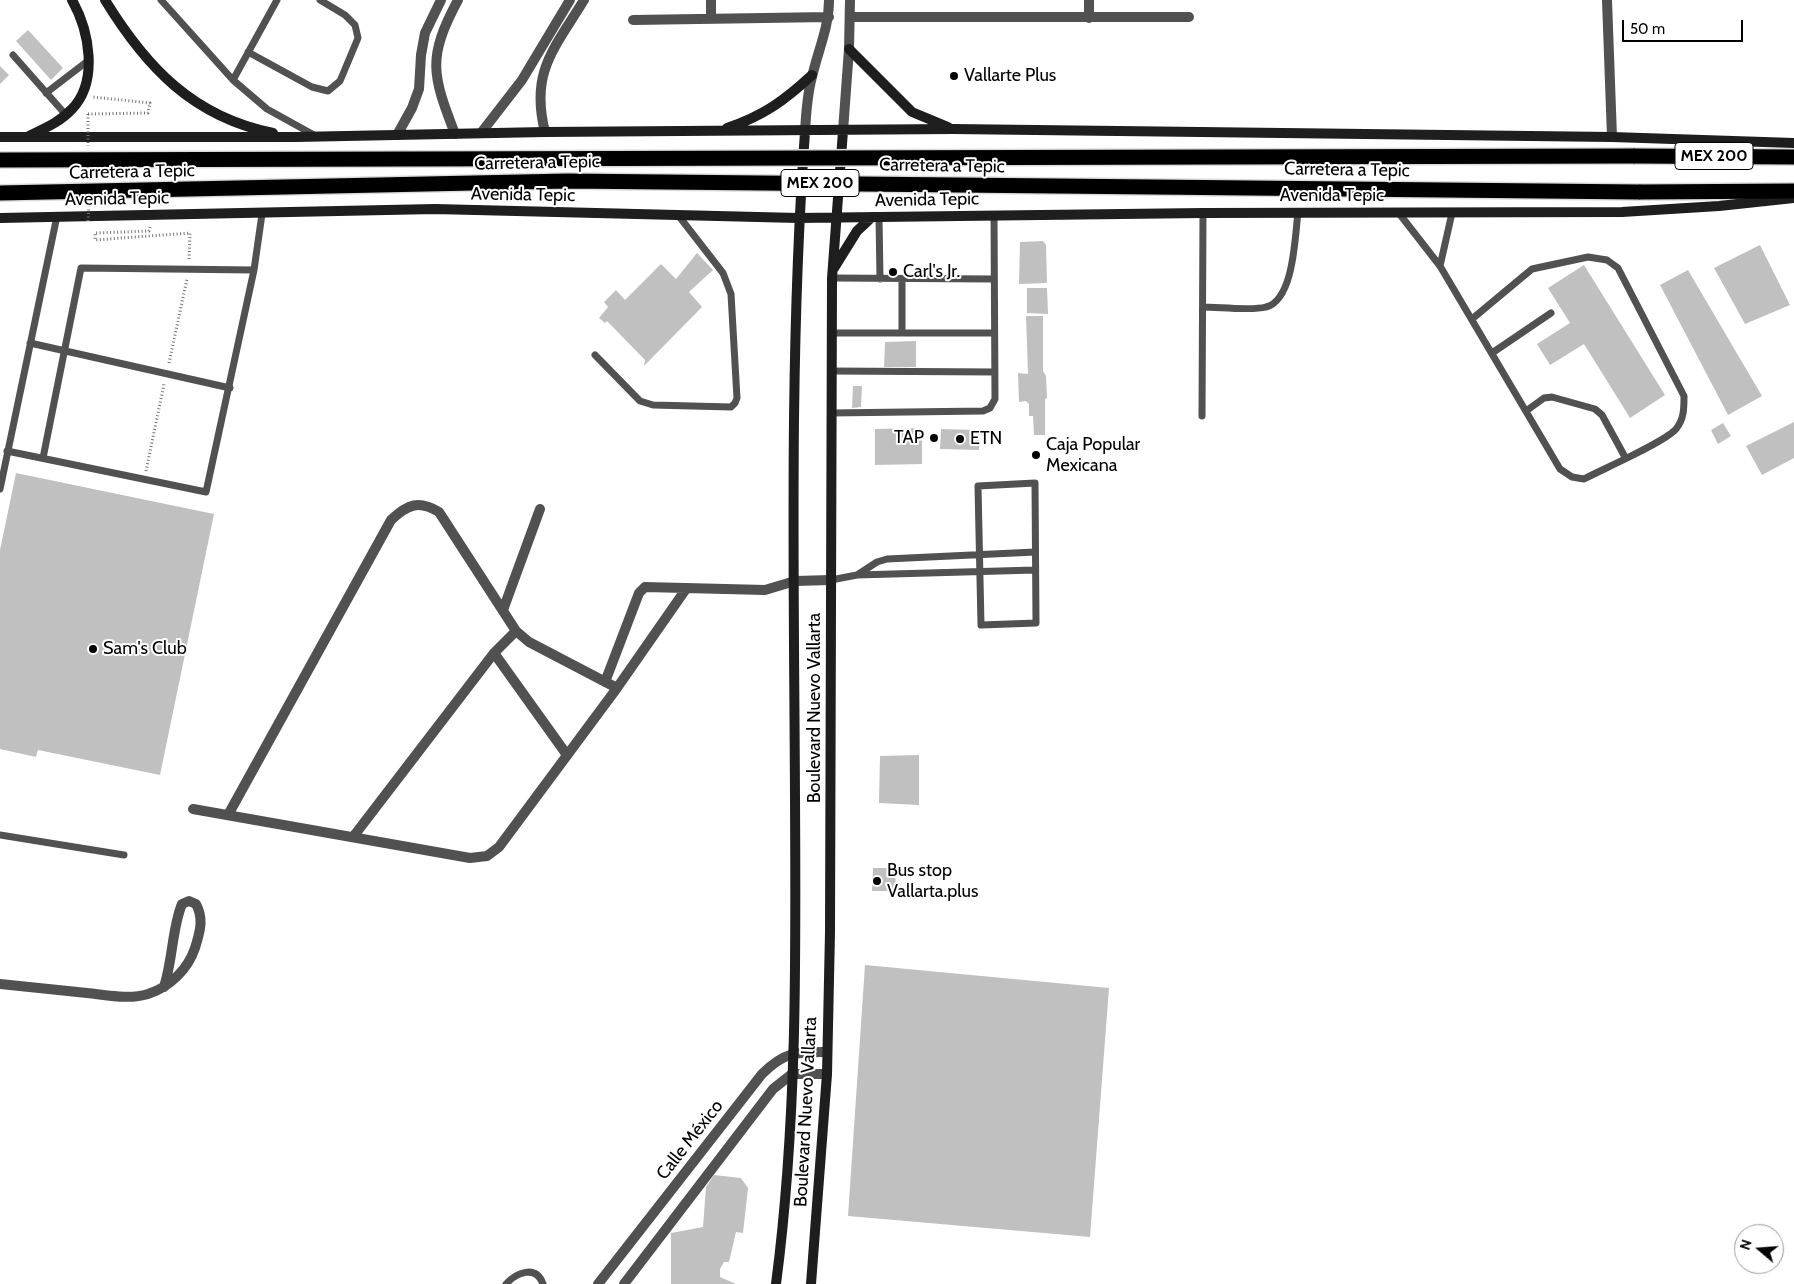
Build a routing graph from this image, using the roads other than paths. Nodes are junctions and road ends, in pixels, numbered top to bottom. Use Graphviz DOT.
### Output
graph roads {
  1 [pos="72,0"];
  2 [pos="105,0"];
  3 [pos="161,0"];
  4 [pos="277,0"];
  5 [pos="320,0"];
  6 [pos="441,0"];
  7 [pos="458,0"];
  8 [pos="570,0"];
  9 [pos="584,0"];
  10 [pos="711,0"];
  11 [pos="829,0"];
  12 [pos="850,0"];
  13 [pos="1089,0"];
  14 [pos="1607,0"];
  15 [pos="829,17"];
  16 [pos="850,17"];
  17 [pos="1189,17"];
  18 [pos="1089,18"];
  19 [pos="711,19"];
  20 [pos="633,20"];
  21 [pos="849,49"];
  22 [pos="248,52"];
  23 [pos="13,56"];
  24 [pos="89,60"];
  25 [pos="812,75"];
  26 [pos="435,76"];
  27 [pos="421,77"];
  28 [pos="233,80"];
  29 [pos="522,80"];
  30 [pos="540,86"];
  31 [pos="46,93"];
  32 [pos="66,115"];
  33 [pos="953,129"];
  34 [pos="718,131"];
  35 [pos="843,131"];
  36 [pos="545,132"];
  37 [pos="804,132"];
  38 [pos="482,133"];
  39 [pos="455,134"];
  40 [pos="397,135"];
  41 [pos="0,137"];
  42 [pos="26,137"];
  43 [pos="296,137"];
  44 [pos="316,137"];
  45 [pos="1612,137"];
  46 [pos="1794,144"];
  47 [pos="1794,156"];
  48 [pos="0,160"];
  49 [pos="1794,192"];
  50 [pos="0,193"];
  51 [pos="1794,198"];
  52 [pos="1204,212"];
  53 [pos="1298,212"];
  54 [pos="1398,212"];
  55 [pos="1452,213"];
  56 [pos="262,214"];
  57 [pos="678,215"];
  58 [pos="994,215"];
  59 [pos="57,216"];
  60 [pos="836,217"];
  61 [pos="875,217"];
  62 [pos="0,218"];
  63 [pos="798,218"];
  64 [pos="1440,266"];
  65 [pos="254,270"];
  66 [pos="832,274"];
  67 [pos="880,279"];
  68 [pos="902,279"];
  69 [pos="994,279"];
  70 [pos="1203,307"];
  71 [pos="1551,313"];
  72 [pos="1472,319"];
  73 [pos="832,333"];
  74 [pos="902,333"];
  75 [pos="994,333"];
  76 [pos="30,343"];
  77 [pos="64,350"];
  78 [pos="1492,353"];
  79 [pos="595,355"];
  80 [pos="831,371"];
  81 [pos="994,372"];
  82 [pos="230,388"];
  83 [pos="1526,411"];
  84 [pos="831,413"];
  85 [pos="1202,416"];
  86 [pos="8,451"];
  87 [pos="1626,457"];
  88 [pos="43,458"];
  89 [pos="0,490"];
  90 [pos="540,509"];
  91 [pos="1035,552"];
  92 [pos="980,555"];
  93 [pos="1035,570"];
  94 [pos="981,573"];
  95 [pos="857,575"];
  96 [pos="832,580"];
  97 [pos="795,581"];
  98 [pos="686,589"];
  99 [pos="503,610"];
  100 [pos="516,631"];
  101 [pos="494,653"];
  102 [pos="605,682"];
  103 [pos="617,688"];
  104 [pos="567,755"];
  105 [pos="193,809"];
  106 [pos="228,815"];
  107 [pos="0,835"];
  108 [pos="354,837"];
  109 [pos="124,855"];
  110 [pos="0,984"];
  111 [pos="164,987"];
  112 [pos="793,1052"];
  113 [pos="827,1052"];
  114 [pos="792,1074"];
  115 [pos="827,1074"];
  116 [pos="506,1284"];
  117 [pos="543,1284"];
  118 [pos="598,1284"];
  119 [pos="624,1284"];
  120 [pos="776,1284"];
  121 [pos="811,1284"];
  1 -- 24 [label="main road"];
  2 -- 43 [label="main road"];
  3 -- 28 [label="lane"];
  4 -- 22 [label="lane"];
  5 -- 22 [label="lane"];
  6 -- 27 [label="street"];
  7 -- 26 [label="street"];
  8 -- 29 [label="street"];
  9 -- 30 [label="street"];
  10 -- 19 [label="street"];
  11 -- 15 [label="street"];
  12 -- 16 [label="street"];
  13 -- 18 [label="street"];
  14 -- 45 [label="street"];
  15 -- 19 [label="street"];
  15 -- 25 [label="street"];
  16 -- 18 [label="street"];
  16 -- 21 [label="street"];
  17 -- 18 [label="street"];
  19 -- 20 [label="street"];
  21 -- 33 [label="main road"];
  21 -- 35 [label="street"];
  22 -- 28 [label="lane"];
  23 -- 31 [label="lane"];
  24 -- 31 [label="lane"];
  24 -- 32 [label="main road"];
  25 -- 34 [label="main road"];
  25 -- 37 [label="street"];
  26 -- 27 [label="street"];
  26 -- 39 [label="street"];
  27 -- 40 [label="street"];
  28 -- 44 [label="lane"];
  29 -- 30 [label="street"];
  29 -- 38 [label="street"];
  30 -- 36 [label="street"];
  31 -- 32 [label="lane"];
  32 -- 42 [label="main road"];
  33 -- 35 [label="main road"];
  33 -- 45 [label="main road"];
  34 -- 36 [label="main road"];
  34 -- 37 [label="main road"];
  35 -- 37 [label="main road"];
  35 -- 60 [label="main road, Boulevard Nuevo Vallarta"];
  36 -- 38 [label="main road"];
  37 -- 63 [label="main road, Boulevard Nuevo Vallarta"];
  38 -- 39 [label="main road"];
  39 -- 40 [label="main road"];
  40 -- 44 [label="main road"];
  41 -- 42 [label="main road"];
  42 -- 43 [label="main road"];
  43 -- 44 [label="main road"];
  45 -- 46 [label="main road"];
  47 -- 48 [label="highway, Carretera a Tepic / MEX 200, bridge"];
  49 -- 50 [label="highway, Carretera a Tepic / MEX 200, bridge"];
  51 -- 55 [label="main road, Avenida Tepic"];
  52 -- 53 [label="main road, Avenida Tepic"];
  52 -- 58 [label="main road, Avenida Tepic"];
  52 -- 70 [label="lane"];
  53 -- 54 [label="main road, Avenida Tepic"];
  53 -- 70 [label="lane"];
  54 -- 55 [label="main road, Avenida Tepic"];
  54 -- 64 [label="lane"];
  55 -- 64 [label="lane"];
  56 -- 57 [label="main road, Avenida Tepic"];
  56 -- 59 [label="main road, Avenida Tepic"];
  56 -- 65 [label="lane"];
  57 -- 63 [label="main road, Avenida Tepic"];
  57 -- 79 [label="lane"];
  58 -- 61 [label="main road, Avenida Tepic"];
  58 -- 69 [label="lane"];
  59 -- 62 [label="main road, Avenida Tepic"];
  59 -- 76 [label="lane"];
  60 -- 61 [label="main road, Avenida Tepic"];
  60 -- 63 [label="main road, Avenida Tepic"];
  60 -- 66 [label="main road, Boulevard Nuevo Vallarta"];
  61 -- 66 [label="main road"];
  61 -- 67 [label="lane"];
  63 -- 97 [label="main road, Boulevard Nuevo Vallarta"];
  64 -- 72 [label="lane"];
  65 -- 77 [label="lane"];
  65 -- 82 [label="lane"];
  66 -- 67 [label="lane"];
  66 -- 73 [label="main road, Boulevard Nuevo Vallarta"];
  67 -- 68 [label="lane"];
  68 -- 69 [label="lane"];
  68 -- 74 [label="lane"];
  69 -- 75 [label="lane"];
  70 -- 85 [label="lane"];
  71 -- 78 [label="lane"];
  72 -- 78 [label="lane"];
  72 -- 87 [label="lane"];
  73 -- 74 [label="lane"];
  73 -- 80 [label="main road, Boulevard Nuevo Vallarta"];
  74 -- 75 [label="lane"];
  75 -- 81 [label="lane"];
  76 -- 77 [label="lane"];
  76 -- 86 [label="lane"];
  77 -- 82 [label="lane"];
  77 -- 88 [label="lane"];
  78 -- 83 [label="lane"];
  80 -- 81 [label="lane"];
  80 -- 84 [label="main road, Boulevard Nuevo Vallarta"];
  81 -- 84 [label="lane"];
  82 -- 88 [label="lane"];
  83 -- 87 [label="lane"];
  83 -- 87 [label="lane"];
  84 -- 96 [label="main road, Boulevard Nuevo Vallarta"];
  86 -- 88 [label="lane"];
  86 -- 89 [label="lane"];
  90 -- 99 [label="street"];
  91 -- 92 [label="lane"];
  91 -- 92 [label="lane"];
  91 -- 93 [label="lane"];
  92 -- 94 [label="lane"];
  92 -- 95 [label="lane"];
  93 -- 94 [label="lane"];
  93 -- 94 [label="lane"];
  94 -- 95 [label="lane"];
  95 -- 96 [label="lane"];
  96 -- 97 [label="street"];
  96 -- 113 [label="main road, Boulevard Nuevo Vallarta"];
  97 -- 98 [label="street"];
  97 -- 112 [label="main road, Boulevard Nuevo Vallarta"];
  98 -- 102 [label="street"];
  98 -- 103 [label="street"];
  99 -- 100 [label="street"];
  99 -- 106 [label="street"];
  100 -- 101 [label="street"];
  100 -- 102 [label="street"];
  101 -- 104 [label="street"];
  101 -- 108 [label="street"];
  102 -- 103 [label="street"];
  103 -- 104 [label="street"];
  104 -- 108 [label="street"];
  105 -- 106 [label="street"];
  106 -- 108 [label="street"];
  107 -- 109 [label="lane"];
  110 -- 111 [label="street"];
  111 -- 111 [label="street"];
  112 -- 113 [label="street"];
  112 -- 114 [label="main road, Boulevard Nuevo Vallarta"];
  112 -- 118 [label="street, Calle México"];
  113 -- 115 [label="main road, Boulevard Nuevo Vallarta"];
  114 -- 115 [label="street"];
  114 -- 119 [label="street, Calle México"];
  114 -- 120 [label="main road, Boulevard Nuevo Vallarta"];
  115 -- 121 [label="main road, Boulevard Nuevo Vallarta"];
  116 -- 117 [label="lane"];
}
